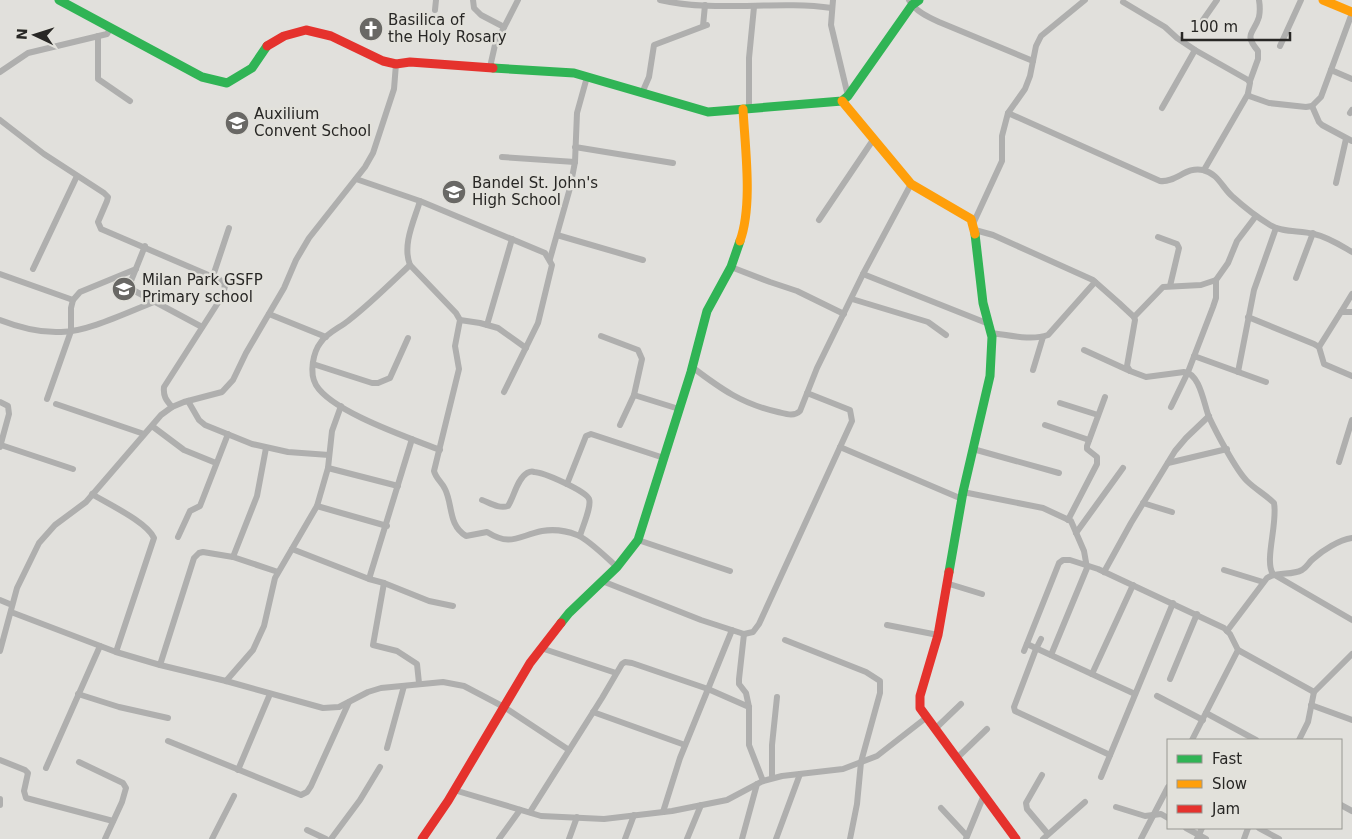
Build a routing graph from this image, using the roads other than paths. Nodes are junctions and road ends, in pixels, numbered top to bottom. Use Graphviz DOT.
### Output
graph roads {
  1 [pos="59,0"];
  2 [pos="436,0"];
  3 [pos="473,0"];
  4 [pos="518,0"];
  5 [pos="660,0"];
  6 [pos="833,0"];
  7 [pos="1085,0"];
  8 [pos="1217,0"];
  9 [pos="1259,0"];
  10 [pos="1301,0"];
  11 [pos="1323,0"];
  12 [pos="913,2"];
  13 [pos="1122,2"];
  14 [pos="705,5"];
  15 [pos="754,7"];
  16 [pos="832,8"];
  17 [pos="435,10"];
  18 [pos="1352,13"];
  19 [pos="1203,20"];
  20 [pos="504,27"];
  21 [pos="110,29"];
  22 [pos="98,36"];
  23 [pos="1280,46"];
  24 [pos="1195,50"];
  25 [pos="1033,61"];
  26 [pos="396,64"];
  27 [pos="490,67"];
  28 [pos="1331,70"];
  29 [pos="1,71"];
  30 [pos="587,77"];
  31 [pos="1352,79"];
  32 [pos="1250,81"];
  33 [pos="642,93"];
  34 [pos="1248,94"];
  35 [pos="845,98"];
  36 [pos="130,102"];
  37 [pos="1312,106"];
  38 [pos="1162,108"];
  39 [pos="746,109"];
  40 [pos="1008,113"];
  41 [pos="0,120"];
  42 [pos="872,140"];
  43 [pos="1349,140"];
  44 [pos="575,147"];
  45 [pos="502,157"];
  46 [pos="575,162"];
  47 [pos="673,163"];
  48 [pos="1204,170"];
  49 [pos="77,176"];
  50 [pos="356,179"];
  51 [pos="1336,183"];
  52 [pos="910,184"];
  53 [pos="420,201"];
  54 [pos="1256,216"];
  55 [pos="819,220"];
  56 [pos="974,227"];
  57 [pos="229,228"];
  58 [pos="1276,228"];
  59 [pos="1313,233"];
  60 [pos="557,235"];
  61 [pos="1158,237"];
  62 [pos="512,239"];
  63 [pos="145,246"];
  64 [pos="1352,252"];
  65 [pos="550,259"];
  66 [pos="643,260"];
  67 [pos="410,265"];
  68 [pos="731,267"];
  69 [pos="136,269"];
  70 [pos="33,270"];
  71 [pos="0,274"];
  72 [pos="863,274"];
  73 [pos="212,276"];
  74 [pos="1296,278"];
  75 [pos="1216,280"];
  76 [pos="1095,282"];
  77 [pos="1170,286"];
  78 [pos="1352,294"];
  79 [pos="852,299"];
  80 [pos="73,300"];
  81 [pos="154,302"];
  82 [pos="1341,312"];
  83 [pos="1352,312"];
  84 [pos="270,314"];
  85 [pos="844,314"];
  86 [pos="1134,317"];
  87 [pos="1248,317"];
  88 [pos="0,320"];
  89 [pos="460,320"];
  90 [pos="487,325"];
  91 [pos="202,327"];
  92 [pos="990,328"];
  93 [pos="72,331"];
  94 [pos="946,335"];
  95 [pos="601,336"];
  96 [pos="326,337"];
  97 [pos="1043,337"];
  98 [pos="408,338"];
  99 [pos="1319,347"];
  100 [pos="526,348"];
  101 [pos="1084,350"];
  102 [pos="1194,356"];
  103 [pos="313,364"];
  104 [pos="692,367"];
  105 [pos="1033,370"];
  106 [pos="1130,371"];
  107 [pos="1188,372"];
  108 [pos="1238,372"];
  109 [pos="1352,376"];
  110 [pos="1266,382"];
  111 [pos="504,392"];
  112 [pos="807,393"];
  113 [pos="634,395"];
  114 [pos="1105,397"];
  115 [pos="47,399"];
  116 [pos="188,401"];
  117 [pos="0,402"];
  118 [pos="1060,403"];
  119 [pos="56,404"];
  120 [pos="342,406"];
  121 [pos="172,407"];
  122 [pos="1170,407"];
  123 [pos="679,409"];
  124 [pos="1098,415"];
  125 [pos="1209,416"];
  126 [pos="1352,420"];
  127 [pos="1045,424"];
  128 [pos="620,425"];
  129 [pos="152,426"];
  130 [pos="144,434"];
  131 [pos="228,434"];
  132 [pos="412,439"];
  133 [pos="1089,440"];
  134 [pos="0,446"];
  135 [pos="840,447"];
  136 [pos="266,448"];
  137 [pos="973,449"];
  138 [pos="1227,449"];
  139 [pos="440,450"];
  140 [pos="329,455"];
  141 [pos="664,458"];
  142 [pos="1339,462"];
  143 [pos="216,463"];
  144 [pos="1168,463"];
  145 [pos="328,468"];
  146 [pos="1123,468"];
  147 [pos="73,470"];
  148 [pos="1059,473"];
  149 [pos="567,484"];
  150 [pos="398,486"];
  151 [pos="92,494"];
  152 [pos="963,495"];
  153 [pos="482,500"];
  154 [pos="1143,503"];
  155 [pos="317,506"];
  156 [pos="1172,512"];
  157 [pos="1068,520"];
  158 [pos="387,526"];
  159 [pos="1076,532"];
  160 [pos="580,536"];
  161 [pos="178,537"];
  162 [pos="1352,538"];
  163 [pos="638,540"];
  164 [pos="292,550"];
  165 [pos="233,557"];
  166 [pos="1087,565"];
  167 [pos="617,567"];
  168 [pos="1224,570"];
  169 [pos="730,571"];
  170 [pos="278,572"];
  171 [pos="1104,572"];
  172 [pos="1273,574"];
  173 [pos="370,579"];
  174 [pos="602,581"];
  175 [pos="384,582"];
  176 [pos="1263,582"];
  177 [pos="946,583"];
  178 [pos="1133,585"];
  179 [pos="982,594"];
  180 [pos="0,600"];
  181 [pos="1173,603"];
  182 [pos="453,606"];
  183 [pos="12,608"];
  184 [pos="1197,614"];
  185 [pos="1352,620"];
  186 [pos="887,625"];
  187 [pos="732,630"];
  188 [pos="1227,631"];
  189 [pos="744,634"];
  190 [pos="938,635"];
  191 [pos="2,638"];
  192 [pos="1041,639"];
  193 [pos="784,640"];
  194 [pos="1027,644"];
  195 [pos="100,646"];
  196 [pos="541,648"];
  197 [pos="1036,649"];
  198 [pos="1238,650"];
  199 [pos="0,651"];
  200 [pos="1024,651"];
  201 [pos="116,652"];
  202 [pos="1051,655"];
  203 [pos="1351,657"];
  204 [pos="160,665"];
  205 [pos="616,674"];
  206 [pos="1092,674"];
  207 [pos="1170,679"];
  208 [pos="226,681"];
  209 [pos="419,683"];
  210 [pos="404,686"];
  211 [pos="708,689"];
  212 [pos="1314,692"];
  213 [pos="78,694"];
  214 [pos="270,694"];
  215 [pos="1135,694"];
  216 [pos="1157,696"];
  217 [pos="777,697"];
  218 [pos="349,702"];
  219 [pos="960,704"];
  220 [pos="1311,705"];
  221 [pos="749,706"];
  222 [pos="504,707"];
  223 [pos="593,712"];
  224 [pos="927,717"];
  225 [pos="1204,717"];
  226 [pos="168,718"];
  227 [pos="1352,720"];
  228 [pos="935,729"];
  229 [pos="987,729"];
  230 [pos="1194,739"];
  231 [pos="1252,739"];
  232 [pos="1300,739"];
  233 [pos="168,741"];
  234 [pos="685,745"];
  235 [pos="387,748"];
  236 [pos="569,750"];
  237 [pos="1110,755"];
  238 [pos="957,758"];
  239 [pos="0,760"];
  240 [pos="79,762"];
  241 [pos="861,762"];
  242 [pos="380,767"];
  243 [pos="46,768"];
  244 [pos="238,770"];
  245 [pos="800,774"];
  246 [pos="1042,775"];
  247 [pos="1101,777"];
  248 [pos="772,778"];
  249 [pos="760,782"];
  250 [pos="1167,789"];
  251 [pos="454,790"];
  252 [pos="984,795"];
  253 [pos="234,796"];
  254 [pos="0,799"];
  255 [pos="1085,802"];
  256 [pos="0,805"];
  257 [pos="701,805"];
  258 [pos="1116,807"];
  259 [pos="941,808"];
  260 [pos="520,810"];
  261 [pos="530,812"];
  262 [pos="664,812"];
  263 [pos="1154,814"];
  264 [pos="634,815"];
  265 [pos="1167,817"];
  266 [pos="577,818"];
  267 [pos="113,821"];
  268 [pos="1187,829"];
  269 [pos="1261,829"];
  270 [pos="307,830"];
  271 [pos="1046,837"];
  272 [pos="1198,837"];
  273 [pos="321,838"];
  274 [pos="967,838"];
  275 [pos="105,839"];
  276 [pos="212,839"];
  277 [pos="331,839"];
  278 [pos="422,839"];
  279 [pos="499,839"];
  280 [pos="568,839"];
  281 [pos="625,839"];
  282 [pos="687,839"];
  283 [pos="742,839"];
  284 [pos="776,839"];
  285 [pos="850,839"];
  286 [pos="1016,839"];
  287 [pos="1141,839"];
  288 [pos="1206,839"];
  289 [pos="1279,839"];
  1 -- 21 [label="street"];
  2 -- 17 [label="street"];
  3 -- 20 [label="street"];
  4 -- 20 [label="street"];
  5 -- 14 [label="street"];
  6 -- 16 [label="street"];
  7 -- 25 [label="street"];
  8 -- 19 [label="street"];
  9 -- 32 [label="street"];
  10 -- 23 [label="street"];
  11 -- 18 [label="street"];
  12 -- 25 [label="street"];
  12 -- 35 [label="street"];
  13 -- 24 [label="street"];
  14 -- 15 [label="street"];
  14 -- 33 [label="street"];
  15 -- 16 [label="street"];
  15 -- 39 [label="street"];
  16 -- 35 [label="street"];
  18 -- 28 [label="street"];
  20 -- 27 [label="street"];
  21 -- 22 [label="street"];
  21 -- 26 [label="street"];
  22 -- 29 [label="street"];
  22 -- 36 [label="street"];
  24 -- 32 [label="street"];
  24 -- 38 [label="street"];
  25 -- 40 [label="street"];
  26 -- 27 [label="street"];
  26 -- 50 [label="street"];
  27 -- 30 [label="street"];
  28 -- 31 [label="street"];
  28 -- 37 [label="street"];
  30 -- 33 [label="street"];
  30 -- 44 [label="street"];
  32 -- 34 [label="street"];
  33 -- 39 [label="street"];
  34 -- 37 [label="street"];
  34 -- 48 [label="street"];
  35 -- 39 [label="street"];
  35 -- 42 [label="street"];
  37 -- 43 [label="street"];
  39 -- 68 [label="street"];
  40 -- 48 [label="street"];
  40 -- 56 [label="street"];
  41 -- 49 [label="street"];
  42 -- 52 [label="street"];
  42 -- 55 [label="street"];
  43 -- 51 [label="street"];
  44 -- 46 [label="street"];
  44 -- 47 [label="street"];
  45 -- 46 [label="street"];
  46 -- 60 [label="street"];
  48 -- 54 [label="street"];
  49 -- 63 [label="street"];
  49 -- 70 [label="street"];
  50 -- 53 [label="street"];
  50 -- 84 [label="street"];
  52 -- 56 [label="street"];
  52 -- 72 [label="street"];
  53 -- 62 [label="street"];
  53 -- 67 [label="street"];
  54 -- 58 [label="street"];
  54 -- 75 [label="street"];
  56 -- 76 [label="street"];
  56 -- 92 [label="street"];
  57 -- 73 [label="street"];
  58 -- 59 [label="street"];
  58 -- 87 [label="street"];
  59 -- 64 [label="street"];
  59 -- 74 [label="street"];
  60 -- 65 [label="street"];
  60 -- 66 [label="street"];
  61 -- 77 [label="street"];
  62 -- 65 [label="street"];
  62 -- 90 [label="street"];
  63 -- 69 [label="street"];
  63 -- 73 [label="street"];
  65 -- 100 [label="street"];
  67 -- 89 [label="street"];
  67 -- 96 [label="street"];
  68 -- 85 [label="street"];
  68 -- 104 [label="street"];
  69 -- 80 [label="street"];
  69 -- 81 [label="street"];
  71 -- 80 [label="street"];
  72 -- 79 [label="street"];
  72 -- 92 [label="street"];
  73 -- 91 [label="street"];
  75 -- 77 [label="street"];
  75 -- 102 [label="street"];
  76 -- 86 [label="street"];
  76 -- 97 [label="street"];
  77 -- 86 [label="street"];
  78 -- 82 [label="street"];
  79 -- 85 [label="street"];
  79 -- 94 [label="street"];
  80 -- 93 [label="street"];
  81 -- 91 [label="street"];
  81 -- 93 [label="street"];
  82 -- 83 [label="street"];
  82 -- 99 [label="street"];
  84 -- 96 [label="street"];
  84 -- 116 [label="street"];
  85 -- 112 [label="street"];
  86 -- 106 [label="street"];
  87 -- 99 [label="street"];
  87 -- 108 [label="street"];
  88 -- 93 [label="street"];
  89 -- 90 [label="street"];
  89 -- 139 [label="street"];
  90 -- 100 [label="street"];
  91 -- 121 [label="street"];
  92 -- 97 [label="street"];
  92 -- 137 [label="street"];
  93 -- 115 [label="street"];
  95 -- 113 [label="street"];
  96 -- 103 [label="street"];
  97 -- 105 [label="street"];
  98 -- 103 [label="street"];
  99 -- 109 [label="street"];
  100 -- 111 [label="street"];
  101 -- 106 [label="street"];
  102 -- 107 [label="street"];
  102 -- 108 [label="street"];
  103 -- 120 [label="street"];
  104 -- 112 [label="street"];
  104 -- 123 [label="street"];
  106 -- 107 [label="street"];
  107 -- 122 [label="street"];
  107 -- 125 [label="street"];
  108 -- 110 [label="street"];
  112 -- 135 [label="street"];
  113 -- 123 [label="street"];
  113 -- 128 [label="street"];
  114 -- 124 [label="street"];
  116 -- 121 [label="street"];
  116 -- 131 [label="street"];
  117 -- 134 [label="street"];
  118 -- 124 [label="street"];
  119 -- 130 [label="street"];
  120 -- 132 [label="street"];
  120 -- 140 [label="street"];
  121 -- 129 [label="street"];
  123 -- 141 [label="street"];
  124 -- 133 [label="street"];
  125 -- 138 [label="street"];
  125 -- 144 [label="street"];
  126 -- 142 [label="street"];
  127 -- 133 [label="street"];
  129 -- 130 [label="street"];
  129 -- 143 [label="street"];
  130 -- 151 [label="street"];
  131 -- 136 [label="street"];
  131 -- 143 [label="street"];
  132 -- 139 [label="street"];
  132 -- 150 [label="street"];
  133 -- 157 [label="street"];
  134 -- 147 [label="street"];
  135 -- 152 [label="street"];
  135 -- 189 [label="street"];
  136 -- 140 [label="street"];
  136 -- 165 [label="street"];
  137 -- 148 [label="street"];
  137 -- 152 [label="street"];
  138 -- 144 [label="street"];
  138 -- 172 [label="street"];
  139 -- 160 [label="street"];
  140 -- 145 [label="street"];
  141 -- 149 [label="street"];
  141 -- 163 [label="street"];
  143 -- 161 [label="street"];
  144 -- 154 [label="street"];
  145 -- 150 [label="street"];
  145 -- 155 [label="street"];
  146 -- 159 [label="street"];
  149 -- 153 [label="street"];
  149 -- 160 [label="street"];
  150 -- 158 [label="street"];
  151 -- 183 [label="street"];
  151 -- 201 [label="street"];
  152 -- 157 [label="street"];
  152 -- 177 [label="street"];
  154 -- 156 [label="street"];
  154 -- 171 [label="street"];
  155 -- 158 [label="street"];
  155 -- 164 [label="street"];
  157 -- 159 [label="street"];
  158 -- 173 [label="street"];
  159 -- 166 [label="street"];
  160 -- 167 [label="street"];
  162 -- 172 [label="street"];
  163 -- 167 [label="street"];
  163 -- 169 [label="street"];
  164 -- 170 [label="street"];
  164 -- 173 [label="street"];
  165 -- 170 [label="street"];
  165 -- 204 [label="street"];
  166 -- 171 [label="street"];
  166 -- 194 [label="street"];
  166 -- 202 [label="street"];
  167 -- 174 [label="street"];
  168 -- 176 [label="street"];
  170 -- 208 [label="street"];
  171 -- 178 [label="street"];
  172 -- 176 [label="street"];
  172 -- 185 [label="street"];
  173 -- 175 [label="street"];
  174 -- 187 [label="street"];
  174 -- 196 [label="street"];
  175 -- 182 [label="street"];
  175 -- 209 [label="street"];
  176 -- 188 [label="street"];
  177 -- 179 [label="street"];
  177 -- 190 [label="street"];
  178 -- 181 [label="street"];
  178 -- 206 [label="street"];
  180 -- 183 [label="street"];
  181 -- 184 [label="street"];
  181 -- 215 [label="street"];
  183 -- 191 [label="street"];
  183 -- 195 [label="street"];
  184 -- 188 [label="street"];
  184 -- 207 [label="street"];
  186 -- 190 [label="street"];
  187 -- 189 [label="street"];
  187 -- 211 [label="street"];
  188 -- 198 [label="street"];
  189 -- 221 [label="street"];
  190 -- 224 [label="street"];
  191 -- 199 [label="street"];
  192 -- 197 [label="street"];
  193 -- 241 [label="street"];
  194 -- 197 [label="street"];
  194 -- 200 [label="street"];
  195 -- 201 [label="street"];
  195 -- 213 [label="street"];
  196 -- 205 [label="street"];
  196 -- 222 [label="street"];
  197 -- 202 [label="street"];
  197 -- 237 [label="street"];
  198 -- 212 [label="street"];
  198 -- 225 [label="street"];
  201 -- 204 [label="street"];
  202 -- 206 [label="street"];
  203 -- 212 [label="street"];
  204 -- 208 [label="street"];
  205 -- 211 [label="street"];
  205 -- 223 [label="street"];
  206 -- 215 [label="street"];
  208 -- 214 [label="street"];
  209 -- 210 [label="street"];
  209 -- 222 [label="street"];
  210 -- 218 [label="street"];
  210 -- 235 [label="street"];
  211 -- 221 [label="street"];
  211 -- 234 [label="street"];
  212 -- 220 [label="street"];
  213 -- 226 [label="street"];
  213 -- 243 [label="street"];
  214 -- 218 [label="street"];
  214 -- 244 [label="street"];
  215 -- 237 [label="street"];
  216 -- 225 [label="street"];
  217 -- 248 [label="street"];
  218 -- 244 [label="street"];
  219 -- 228 [label="street"];
  220 -- 227 [label="street"];
  220 -- 232 [label="street"];
  221 -- 249 [label="street"];
  222 -- 236 [label="street"];
  222 -- 251 [label="street"];
  223 -- 234 [label="street"];
  223 -- 236 [label="street"];
  224 -- 228 [label="street"];
  224 -- 241 [label="street"];
  225 -- 230 [label="street"];
  225 -- 231 [label="street"];
  228 -- 238 [label="street"];
  229 -- 238 [label="street"];
  233 -- 244 [label="street"];
  234 -- 262 [label="street"];
  236 -- 261 [label="street"];
  237 -- 247 [label="street"];
  238 -- 252 [label="street"];
  239 -- 267 [label="street"];
  240 -- 267 [label="street"];
  241 -- 245 [label="street"];
  241 -- 285 [label="street"];
  242 -- 277 [label="street"];
  245 -- 248 [label="street"];
  245 -- 284 [label="street"];
  246 -- 271 [label="street"];
  248 -- 249 [label="street"];
  249 -- 257 [label="street"];
  249 -- 283 [label="street"];
  250 -- 263 [label="street"];
  251 -- 260 [label="street"];
  251 -- 278 [label="street"];
  252 -- 274 [label="street"];
  252 -- 286 [label="street"];
  253 -- 276 [label="street"];
  254 -- 256 [label="street"];
  255 -- 271 [label="street"];
  257 -- 262 [label="street"];
  257 -- 282 [label="street"];
  258 -- 263 [label="street"];
  259 -- 274 [label="street"];
  260 -- 261 [label="street"];
  260 -- 279 [label="street"];
  261 -- 266 [label="street"];
  262 -- 264 [label="street"];
  263 -- 265 [label="street"];
  263 -- 287 [label="street"];
  264 -- 266 [label="street"];
  264 -- 281 [label="street"];
  266 -- 280 [label="street"];
  267 -- 275 [label="street"];
  268 -- 272 [label="street"];
  269 -- 289 [label="street"];
  270 -- 273 [label="street"];
  272 -- 288 [label="street"];
}
